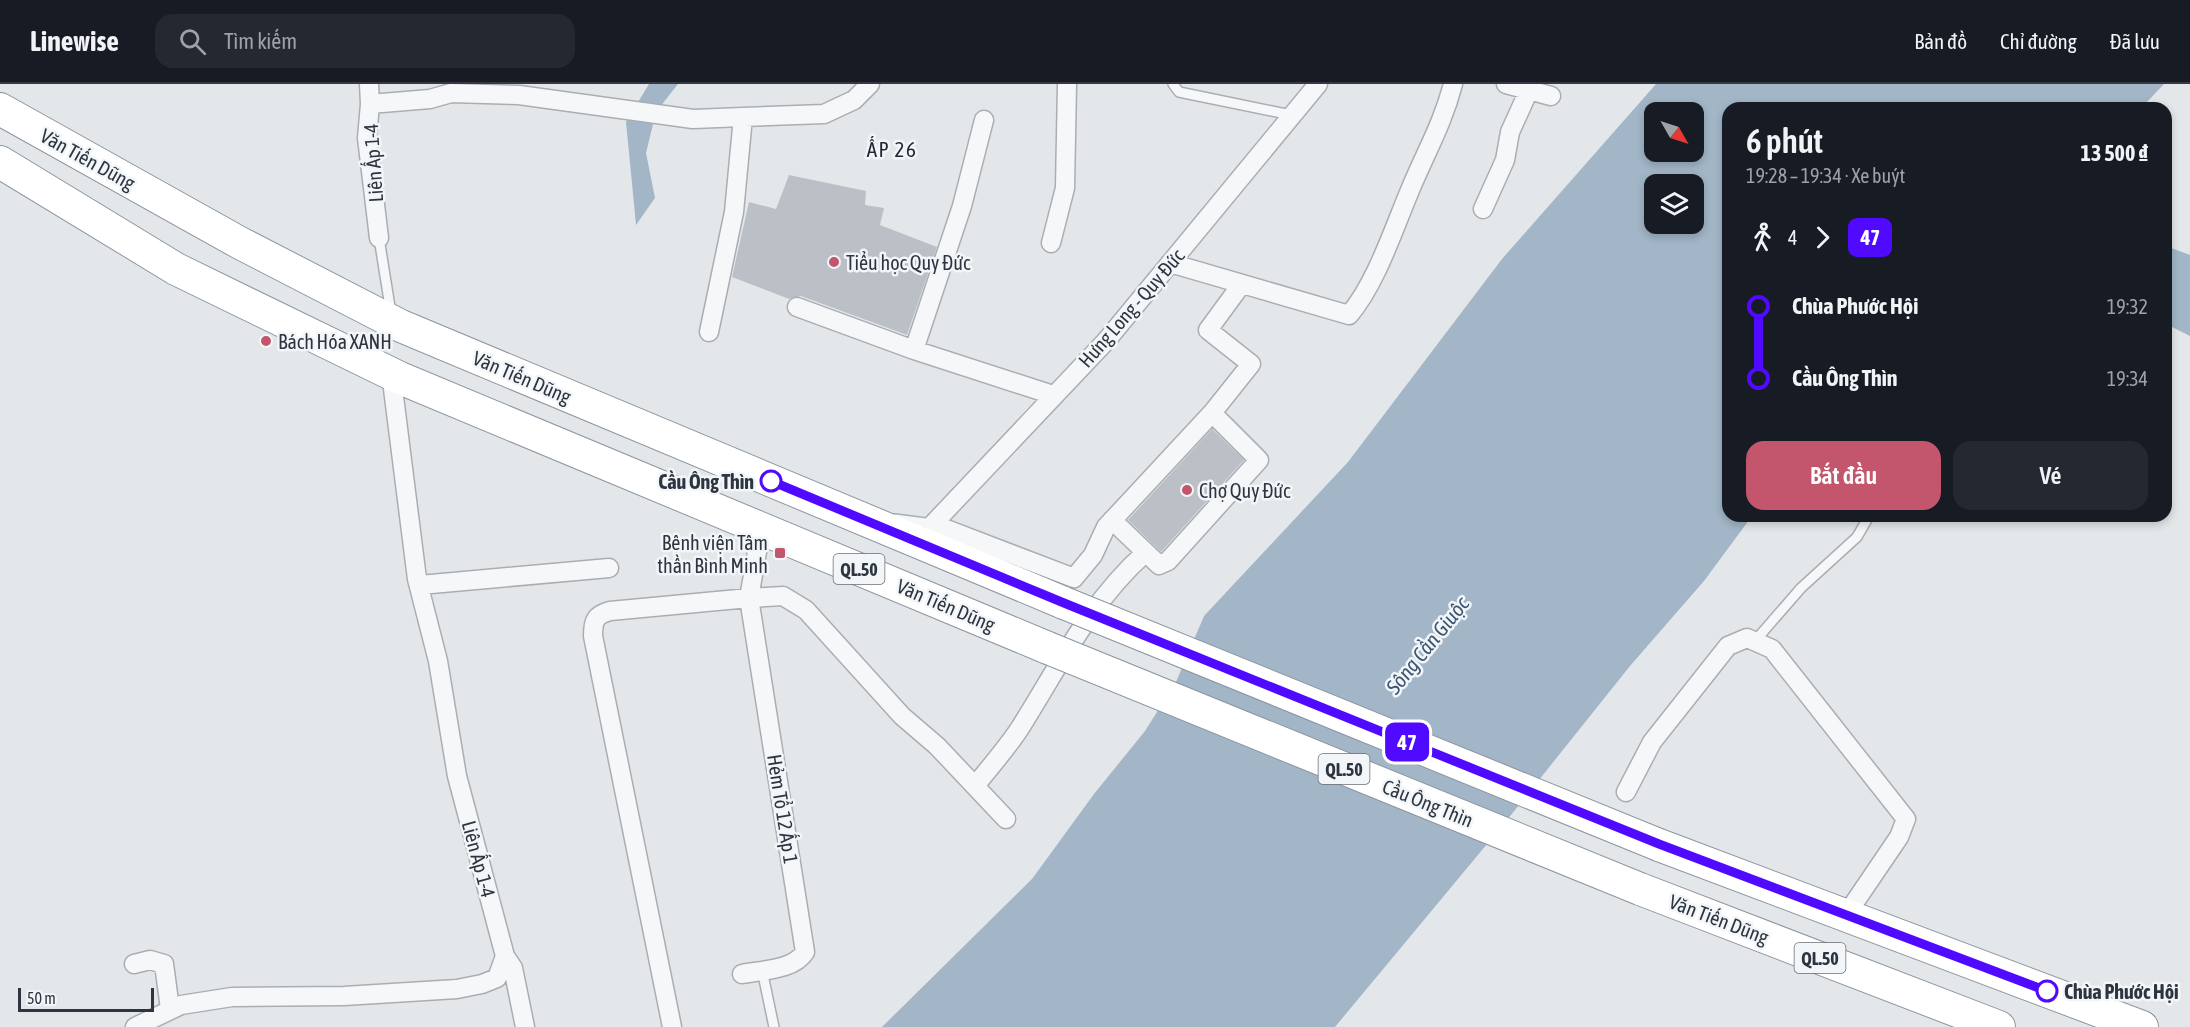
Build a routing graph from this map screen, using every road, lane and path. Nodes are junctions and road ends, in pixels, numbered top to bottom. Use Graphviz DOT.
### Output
graph roads {
  1 [pos="369,84"];
  2 [pos="870,84"];
  3 [pos="1067,84"];
  4 [pos="1173,84"];
  5 [pos="1318,84"];
  6 [pos="1453,84"];
  7 [pos="1506,84"];
  8 [pos="451,89"];
  9 [pos="1529,90"];
  10 [pos="1551,96"];
  11 [pos="370,104"];
  12 [pos="0,110"];
  13 [pos="1291,115"];
  14 [pos="743,117"];
  15 [pos="984,120"];
  16 [pos="0,162"];
  17 [pos="1483,209"];
  18 [pos="379,238"];
  19 [pos="1051,243"];
  20 [pos="1170,263"];
  21 [pos="1241,285"];
  22 [pos="797,307"];
  23 [pos="392,321"];
  24 [pos="710,332"];
  25 [pos="914,350"];
  26 [pos="391,373"];
  27 [pos="1053,395"];
  28 [pos="1212,413"];
  29 [pos="846,512"];
  30 [pos="1112,520"];
  31 [pos="1866,522"];
  32 [pos="933,524"];
  33 [pos="761,529"];
  34 [pos="1145,553"];
  35 [pos="609,568"];
  36 [pos="420,585"];
  37 [pos="749,598"];
  38 [pos="1755,641"];
  39 [pos="1048,648"];
  40 [pos="975,786"];
  41 [pos="1626,792"];
  42 [pos="1006,819"];
  43 [pos="1640,889"];
  44 [pos="1846,915"];
  45 [pos="505,956"];
  46 [pos="134,964"];
  47 [pos="762,970"];
  48 [pos="742,974"];
  49 [pos="170,1009"];
  50 [pos="135,1027"];
  51 [pos="525,1027"];
  52 [pos="672,1027"];
  53 [pos="774,1027"];
  54 [pos="2000,1027"];
  55 [pos="2142,1027"];
  1 -- 11 [label="street"];
  2 -- 14 [label="street, Liên Ấp 1-4"];
  3 -- 19 [label="street"];
  4 -- 13 [label="lane"];
  5 -- 13 [label="street, Hưng Long - Quy Đức"];
  6 -- 21 [label="street"];
  7 -- 9 [label="street"];
  8 -- 11 [label="street, Liên Ấp 1-4"];
  8 -- 14 [label="street, Liên Ấp 1-4"];
  9 -- 10 [label="street"];
  9 -- 17 [label="street"];
  11 -- 18 [label="street, Liên Ấp 1-4"];
  12 -- 23 [label="highway, Văn Tiến Dũng / QL.50"];
  13 -- 20 [label="street, Hưng Long - Quy Đức"];
  14 -- 24 [label="street"];
  15 -- 25 [label="street"];
  16 -- 26 [label="highway, Văn Tiến Dũng / QL.50"];
  18 -- 23 [label="lane, Liên Ấp 1-4"];
  20 -- 21 [label="street"];
  20 -- 27 [label="street, Hưng Long - Quy Đức"];
  21 -- 28 [label="street"];
  22 -- 25 [label="street"];
  23 -- 29 [label="highway, Văn Tiến Dũng / QL.50"];
  25 -- 27 [label="street"];
  26 -- 33 [label="highway, Văn Tiến Dũng / QL.50"];
  26 -- 36 [label="street, Liên Ấp 1-4"];
  27 -- 32 [label="street, Hưng Long - Quy Đức"];
  28 -- 30 [label="street"];
  28 -- 34 [label="street"];
  29 -- 32 [label="lane"];
  29 -- 44 [label="highway, Văn Tiến Dũng / QL.50, bridge"];
  30 -- 32 [label="street"];
  30 -- 34 [label="street"];
  31 -- 38 [label="lane"];
  33 -- 37 [label="street, Hẻm Tổ 12 Ấp 1"];
  33 -- 39 [label="highway, Văn Tiến Dũng / QL.50"];
  34 -- 40 [label="street"];
  35 -- 36 [label="street"];
  36 -- 45 [label="street, Liên Ấp 1-4"];
  37 -- 40 [label="street"];
  37 -- 47 [label="street, Hẻm Tổ 12 Ấp 1"];
  37 -- 52 [label="street"];
  38 -- 41 [label="street"];
  38 -- 44 [label="street"];
  39 -- 43 [label="highway, Cầu Ông Thìn / QL.50, bridge"];
  40 -- 42 [label="street"];
  43 -- 54 [label="highway, Văn Tiến Dũng / QL.50"];
  44 -- 55 [label="highway, QL.50"];
  45 -- 49 [label="street"];
  45 -- 51 [label="street, Liên Ấp 1-4"];
  46 -- 49 [label="street"];
  47 -- 48 [label="street, Hẻm Tổ 12 Ấp 1"];
  47 -- 53 [label="lane"];
  49 -- 50 [label="street"];
}
